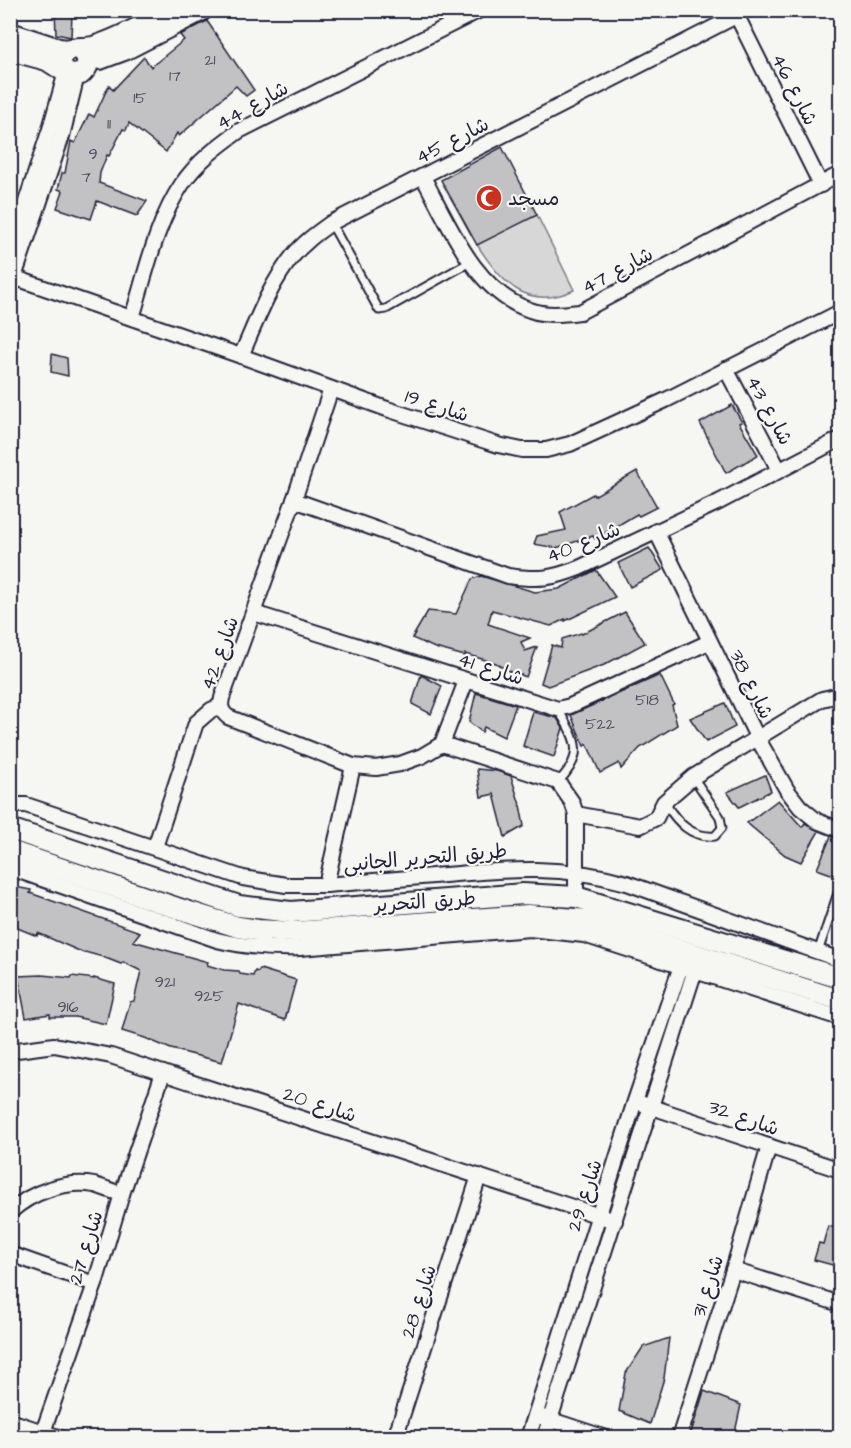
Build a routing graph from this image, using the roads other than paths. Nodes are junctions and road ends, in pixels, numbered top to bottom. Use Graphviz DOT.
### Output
graph roads {
  1 [pos="172,10"];
  2 [pos="202,10"];
  3 [pos="480,10"];
  4 [pos="735,13"];
  5 [pos="10,33"];
  6 [pos="10,50"];
  7 [pos="74,64"];
  8 [pos="423,177"];
  9 [pos="838,181"];
  10 [pos="821,185"];
  11 [pos="330,223"];
  12 [pos="10,250"];
  13 [pos="471,262"];
  14 [pos="12,281"];
  15 [pos="840,312"];
  16 [pos="132,318"];
  17 [pos="241,356"];
  18 [pos="726,369"];
  19 [pos="331,389"];
  20 [pos="840,440"];
  21 [pos="780,470"];
  22 [pos="294,500"];
  23 [pos="656,531"];
  24 [pos="254,613"];
  25 [pos="709,642"];
  26 [pos="466,681"];
  27 [pos="840,695"];
  28 [pos="220,706"];
  29 [pos="558,709"];
  30 [pos="758,739"];
  31 [pos="442,744"];
  32 [pos="353,766"];
  33 [pos="693,777"];
  34 [pos="558,782"];
  35 [pos="664,802"];
  36 [pos="10,805"];
  37 [pos="576,814"];
  38 [pos="10,829"];
  39 [pos="840,830"];
  40 [pos="155,847"];
  41 [pos="10,851"];
  42 [pos="89,856"];
  43 [pos="10,868"];
  44 [pos="130,869"];
  45 [pos="576,872"];
  46 [pos="80,875"];
  47 [pos="326,885"];
  48 [pos="840,887"];
  49 [pos="126,891"];
  50 [pos="576,897"];
  51 [pos="177,908"];
  52 [pos="513,916"];
  53 [pos="158,920"];
  54 [pos="530,929"];
  55 [pos="818,952"];
  56 [pos="840,960"];
  57 [pos="681,966"];
  58 [pos="695,970"];
  59 [pos="840,978"];
  60 [pos="800,987"];
  61 [pos="776,997"];
  62 [pos="840,1000"];
  63 [pos="840,1018"];
  64 [pos="10,1051"];
  65 [pos="163,1073"];
  66 [pos="635,1101"];
  67 [pos="651,1106"];
  68 [pos="769,1146"];
  69 [pos="840,1170"];
  70 [pos="479,1176"];
  71 [pos="122,1194"];
  72 [pos="10,1212"];
  73 [pos="598,1215"];
  74 [pos="615,1221"];
  75 [pos="10,1254"];
  76 [pos="733,1270"];
  77 [pos="94,1284"];
  78 [pos="840,1304"];
  79 [pos="535,1414"];
  80 [pos="550,1419"];
  81 [pos="10,1421"];
  82 [pos="43,1432"];
  83 [pos="61,1437"];
  84 [pos="395,1437"];
  85 [pos="528,1437"];
  86 [pos="544,1437"];
  87 [pos="606,1437"];
  88 [pos="679,1437"];
  1 -- 7 [label="street"];
  2 -- 7 [label="street"];
  3 -- 16 [label="street, شارع 44"];
  4 -- 8 [label="street, شارع 45"];
  4 -- 10 [label="street, شارع 46"];
  5 -- 7 [label="street"];
  6 -- 7 [label="street"];
  7 -- 12 [label="street"];
  7 -- 14 [label="street"];
  8 -- 11 [label="street, شارع 45"];
  8 -- 13 [label="street, شارع 47"];
  9 -- 10 [label="street, شارع 47"];
  10 -- 13 [label="street, شارع 47"];
  11 -- 13 [label="lane"];
  11 -- 17 [label="street, شارع 45"];
  14 -- 16 [label="street, شارع 19"];
  15 -- 18 [label="street, شارع 19"];
  16 -- 17 [label="street, شارع 19"];
  17 -- 19 [label="street, شارع 19"];
  18 -- 19 [label="street, شارع 19"];
  18 -- 21 [label="street, شارع 43"];
  19 -- 22 [label="street, شارع 42"];
  20 -- 21 [label="street, شارع 40"];
  21 -- 23 [label="street, شارع 40"];
  22 -- 23 [label="street, شارع 40"];
  22 -- 24 [label="street, شارع 42"];
  23 -- 25 [label="street, شارع 38"];
  24 -- 26 [label="street, شارع 41"];
  24 -- 28 [label="street, شارع 42"];
  25 -- 29 [label="street"];
  25 -- 30 [label="street, شارع 38"];
  26 -- 29 [label="street, شارع 41"];
  26 -- 31 [label="street"];
  27 -- 30 [label="street"];
  28 -- 32 [label="street, شارع 42"];
  28 -- 40 [label="street"];
  29 -- 34 [label="lane"];
  30 -- 33 [label="street"];
  30 -- 39 [label="street, شارع 38"];
  31 -- 32 [label="street, شارع 42"];
  31 -- 34 [label="street"];
  32 -- 47 [label="street"];
  33 -- 35 [label="street"];
  33 -- 35 [label="lane"];
  34 -- 37 [label="street"];
  35 -- 37 [label="street"];
  36 -- 40 [label="street, طريق التحرير الجانبى"];
  37 -- 45 [label="street"];
  38 -- 42 [label="street, طريق التحرير"];
  40 -- 47 [label="street, طريق التحرير الجانبى"];
  41 -- 46 [label="street, طريق التحرير"];
  42 -- 44 [label="street, طريق التحرير"];
  42 -- 46 [label="street"];
  43 -- 53 [label="street"];
  44 -- 49 [label="street"];
  44 -- 50 [label="street, طريق التحرير"];
  45 -- 47 [label="street, طريق التحرير الجانبى"];
  45 -- 50 [label="street"];
  45 -- 55 [label="street, طريق التحرير الجانبى"];
  46 -- 49 [label="street, طريق التحرير"];
  48 -- 55 [label="lane"];
  49 -- 51 [label="street, طريق التحرير"];
  50 -- 59 [label="street, طريق التحرير"];
  51 -- 52 [label="street, طريق التحرير"];
  51 -- 53 [label="street"];
  52 -- 54 [label="street"];
  52 -- 60 [label="street, طريق التحرير"];
  53 -- 54 [label="street"];
  54 -- 57 [label="street"];
  55 -- 56 [label="street, طريق التحرير الجانبى"];
  57 -- 58 [label="street"];
  57 -- 66 [label="street, شارع 29"];
  58 -- 61 [label="street"];
  58 -- 67 [label="street, شارع 29"];
  60 -- 61 [label="street"];
  60 -- 62 [label="street, طريق التحرير"];
  61 -- 63 [label="street"];
  64 -- 65 [label="street, شارع 20"];
  65 -- 70 [label="street, شارع 20"];
  65 -- 71 [label="street, شارع 27"];
  66 -- 67 [label="street, شارع 32"];
  66 -- 73 [label="street, شارع 29"];
  67 -- 68 [label="street, شارع 32"];
  67 -- 74 [label="street, شارع 29"];
  68 -- 69 [label="street, شارع 32"];
  68 -- 76 [label="street, شارع 31"];
  70 -- 73 [label="street, شارع 20"];
  70 -- 84 [label="street, شارع 28"];
  71 -- 72 [label="street"];
  71 -- 77 [label="street, شارع 27"];
  73 -- 74 [label="street, شارع 20"];
  73 -- 79 [label="street, شارع 29"];
  74 -- 80 [label="street, شارع 29"];
  75 -- 77 [label="street"];
  76 -- 78 [label="street"];
  76 -- 88 [label="street, شارع 31"];
  77 -- 82 [label="street, شارع 27"];
  79 -- 80 [label="street"];
  79 -- 85 [label="street, شارع 29"];
  80 -- 86 [label="street, شارع 29"];
  80 -- 87 [label="street"];
  81 -- 82 [label="street"];
  82 -- 83 [label="street"];
}
